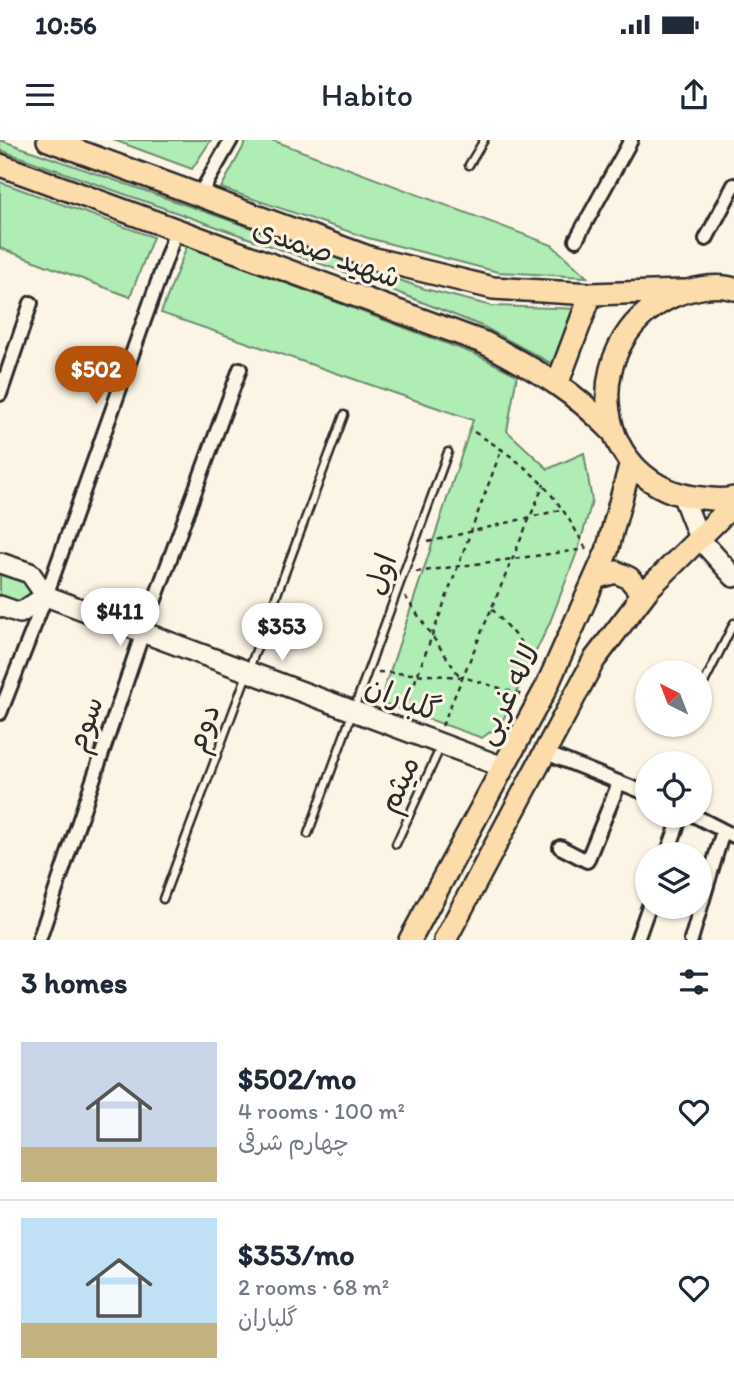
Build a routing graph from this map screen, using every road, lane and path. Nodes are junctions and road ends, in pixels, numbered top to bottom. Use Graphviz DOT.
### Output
graph roads {
  1 [pos="48,140"];
  2 [pos="231,140"];
  3 [pos="484,140"];
  4 [pos="631,140"];
  5 [pos="0,165"];
  6 [pos="470,165"];
  7 [pos="734,186"];
  8 [pos="199,196"];
  9 [pos="177,228"];
  10 [pos="706,239"];
  11 [pos="576,240"];
  12 [pos="732,286"];
  13 [pos="684,291"];
  14 [pos="592,294"];
  15 [pos="31,303"];
  16 [pos="240,369"];
  17 [pos="558,382"];
  18 [pos="0,394"];
  19 [pos="344,415"];
  20 [pos="474,432"];
  21 [pos="613,432"];
  22 [pos="502,449"];
  23 [pos="448,452"];
  24 [pos="631,463"];
  25 [pos="544,484"];
  26 [pos="684,497"];
  27 [pos="734,498"];
  28 [pos="734,504"];
  29 [pos="564,509"];
  30 [pos="530,518"];
  31 [pos="471,532"];
  32 [pos="699,538"];
  33 [pos="415,545"];
  34 [pos="586,549"];
  35 [pos="513,558"];
  36 [pos="0,563"];
  37 [pos="458,566"];
  38 [pos="404,573"];
  39 [pos="596,575"];
  40 [pos="734,577"];
  41 [pos="399,588"];
  42 [pos="46,596"];
  43 [pos="636,605"];
  44 [pos="0,606"];
  45 [pos="492,609"];
  46 [pos="734,623"];
  47 [pos="143,632"];
  48 [pos="433,633"];
  49 [pos="712,667"];
  50 [pos="248,671"];
  51 [pos="369,671"];
  52 [pos="417,675"];
  53 [pos="461,677"];
  54 [pos="551,677"];
  55 [pos="540,700"];
  56 [pos="354,711"];
  57 [pos="0,713"];
  58 [pos="397,727"];
  59 [pos="439,743"];
  60 [pos="546,753"];
  61 [pos="503,767"];
  62 [pos="619,783"];
  63 [pos="635,789"];
  64 [pos="712,824"];
  65 [pos="729,833"];
  66 [pos="308,834"];
  67 [pos="396,844"];
  68 [pos="560,847"];
  69 [pos="163,899"];
  70 [pos="644,919"];
  71 [pos="39,940"];
  72 [pos="410,940"];
  73 [pos="444,940"];
  74 [pos="637,940"];
  75 [pos="691,940"];
  1 -- 8 [label="main road, شهید صمدی"];
  2 -- 8 [label="street"];
  3 -- 6 [label="lane"];
  4 -- 11 [label="street"];
  5 -- 9 [label="main road, شهید صمدی"];
  7 -- 10 [label="street"];
  8 -- 14 [label="main road, شهید صمدی"];
  9 -- 17 [label="main road, شهید صمدی"];
  9 -- 42 [label="street"];
  12 -- 13 [label="main road, شهید صمدی"];
  13 -- 14 [label="main road, شهید صمدی"];
  13 -- 21 [label="main road"];
  14 -- 17 [label="main road"];
  15 -- 18 [label="street"];
  16 -- 47 [label="street, سوم"];
  17 -- 21 [label="main road, شهید صمدی"];
  19 -- 50 [label="lane, دوم"];
  20 -- 22 [label="path"];
  21 -- 24 [label="main road"];
  22 -- 25 [label="path"];
  22 -- 31 [label="path"];
  23 -- 33 [label="lane, اول"];
  24 -- 26 [label="main road"];
  24 -- 39 [label="main road, لاله غربی"];
  25 -- 29 [label="path"];
  25 -- 30 [label="path"];
  26 -- 27 [label="main road"];
  26 -- 32 [label="street"];
  28 -- 32 [label="main road, لاله غربی"];
  29 -- 30 [label="path"];
  29 -- 34 [label="path"];
  30 -- 31 [label="path"];
  30 -- 35 [label="path"];
  31 -- 33 [label="path"];
  31 -- 37 [label="path"];
  32 -- 40 [label="street"];
  32 -- 43 [label="main road, لاله غربی"];
  33 -- 38 [label="lane, اول"];
  34 -- 35 [label="path"];
  34 -- 39 [label="path"];
  35 -- 37 [label="path"];
  35 -- 45 [label="path"];
  36 -- 42 [label="street"];
  37 -- 38 [label="path"];
  37 -- 48 [label="path"];
  38 -- 41 [label="lane, اول"];
  39 -- 43 [label="main road"];
  39 -- 54 [label="main road, لاله غربی"];
  41 -- 48 [label="path"];
  41 -- 51 [label="lane, اول"];
  42 -- 44 [label="street"];
  42 -- 47 [label="street, گلباران"];
  42 -- 57 [label="street"];
  43 -- 60 [label="main road, لاله غربی"];
  45 -- 53 [label="path"];
  45 -- 54 [label="path"];
  46 -- 49 [label="lane"];
  47 -- 50 [label="street, گلباران"];
  47 -- 71 [label="street, سوم"];
  48 -- 52 [label="path"];
  48 -- 53 [label="path"];
  50 -- 56 [label="street, گلباران"];
  50 -- 69 [label="lane, دوم"];
  51 -- 52 [label="path"];
  51 -- 56 [label="lane, اول"];
  52 -- 53 [label="path"];
  52 -- 58 [label="path"];
  53 -- 55 [label="path"];
  53 -- 59 [label="path"];
  54 -- 55 [label="main road, لاله غربی"];
  55 -- 61 [label="main road, لاله غربی"];
  56 -- 58 [label="street, گلباران"];
  56 -- 66 [label="lane, اول"];
  58 -- 59 [label="street, گلباران"];
  59 -- 61 [label="street, گلباران"];
  59 -- 67 [label="lane, میثم"];
  60 -- 62 [label="street"];
  60 -- 73 [label="main road, لاله غربی"];
  61 -- 72 [label="main road, لاله غربی"];
  62 -- 63 [label="street"];
  62 -- 68 [label="street"];
  64 -- 65 [label="street"];
  65 -- 75 [label="street"];
  70 -- 74 [label="street"];
}
